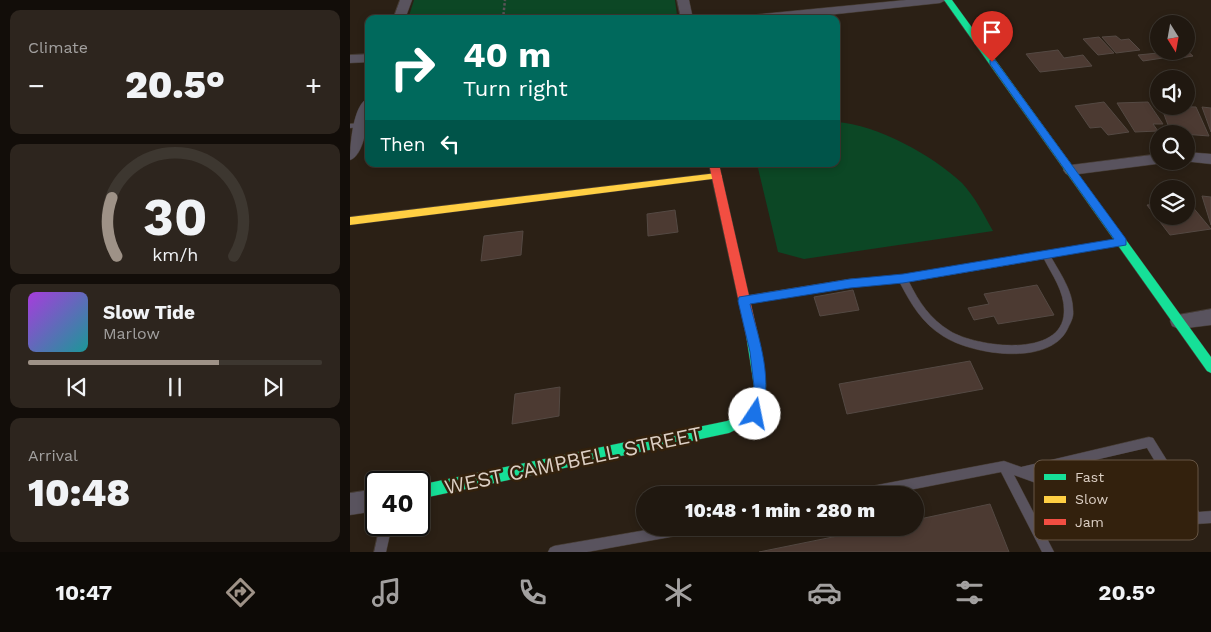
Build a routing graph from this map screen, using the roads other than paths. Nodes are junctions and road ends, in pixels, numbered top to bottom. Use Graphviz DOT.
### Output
graph roads {
  1 [pos="406,0"];
  2 [pos="683,0"];
  3 [pos="940,0"];
  4 [pos="948,0"];
  5 [pos="400,15"];
  6 [pos="685,15"];
  7 [pos="792,15"];
  8 [pos="365,58"];
  9 [pos="350,59"];
  10 [pos="365,113"];
  11 [pos="360,126"];
  12 [pos="350,155"];
  13 [pos="1195,158"];
  14 [pos="1211,159"];
  15 [pos="1150,160"];
  16 [pos="715,167"];
  17 [pos="1070,170"];
  18 [pos="717,176"];
  19 [pos="350,221"];
  20 [pos="1122,242"];
  21 [pos="1046,255"];
  22 [pos="903,279"];
  23 [pos="744,301"];
  24 [pos="1211,317"];
  25 [pos="1179,321"];
  26 [pos="1211,367"];
  27 [pos="1072,460"];
  28 [pos="1160,460"];
  29 [pos="1004,466"];
  30 [pos="1034,469"];
  31 [pos="1021,472"];
  32 [pos="1034,477"];
  33 [pos="902,486"];
  34 [pos="430,490"];
  35 [pos="365,502"];
  36 [pos="350,504"];
  37 [pos="1211,517"];
  38 [pos="1198,518"];
  39 [pos="1034,525"];
  40 [pos="384,536"];
  41 [pos="644,536"];
  42 [pos="1042,540"];
  43 [pos="380,552"];
  44 [pos="557,552"];
  45 [pos="1048,552"];
  1 -- 5 [label="street"];
  2 -- 6 [label="street"];
  3 -- 7 [label="street"];
  4 -- 17 [label="street"];
  8 -- 9 [label="street"];
  10 -- 11 [label="street"];
  11 -- 12 [label="street"];
  13 -- 14 [label="street"];
  15 -- 17 [label="street"];
  16 -- 18 [label="street"];
  17 -- 20 [label="street"];
  18 -- 19 [label="street"];
  18 -- 23 [label="street"];
  20 -- 21 [label="lane"];
  20 -- 25 [label="street"];
  21 -- 22 [label="lane"];
  21 -- 22 [label="lane"];
  22 -- 23 [label="lane"];
  23 -- 34 [label="street, WEST CAMPBELL STREET"];
  24 -- 25 [label="street"];
  25 -- 26 [label="street"];
  27 -- 28 [label="lane"];
  29 -- 31 [label="lane"];
  29 -- 33 [label="lane"];
  29 -- 39 [label="lane"];
  30 -- 31 [label="lane"];
  31 -- 32 [label="lane"];
  35 -- 36 [label="street"];
  37 -- 38 [label="lane"];
  40 -- 43 [label="lane"];
  41 -- 44 [label="lane"];
  42 -- 45 [label="lane"];
}
